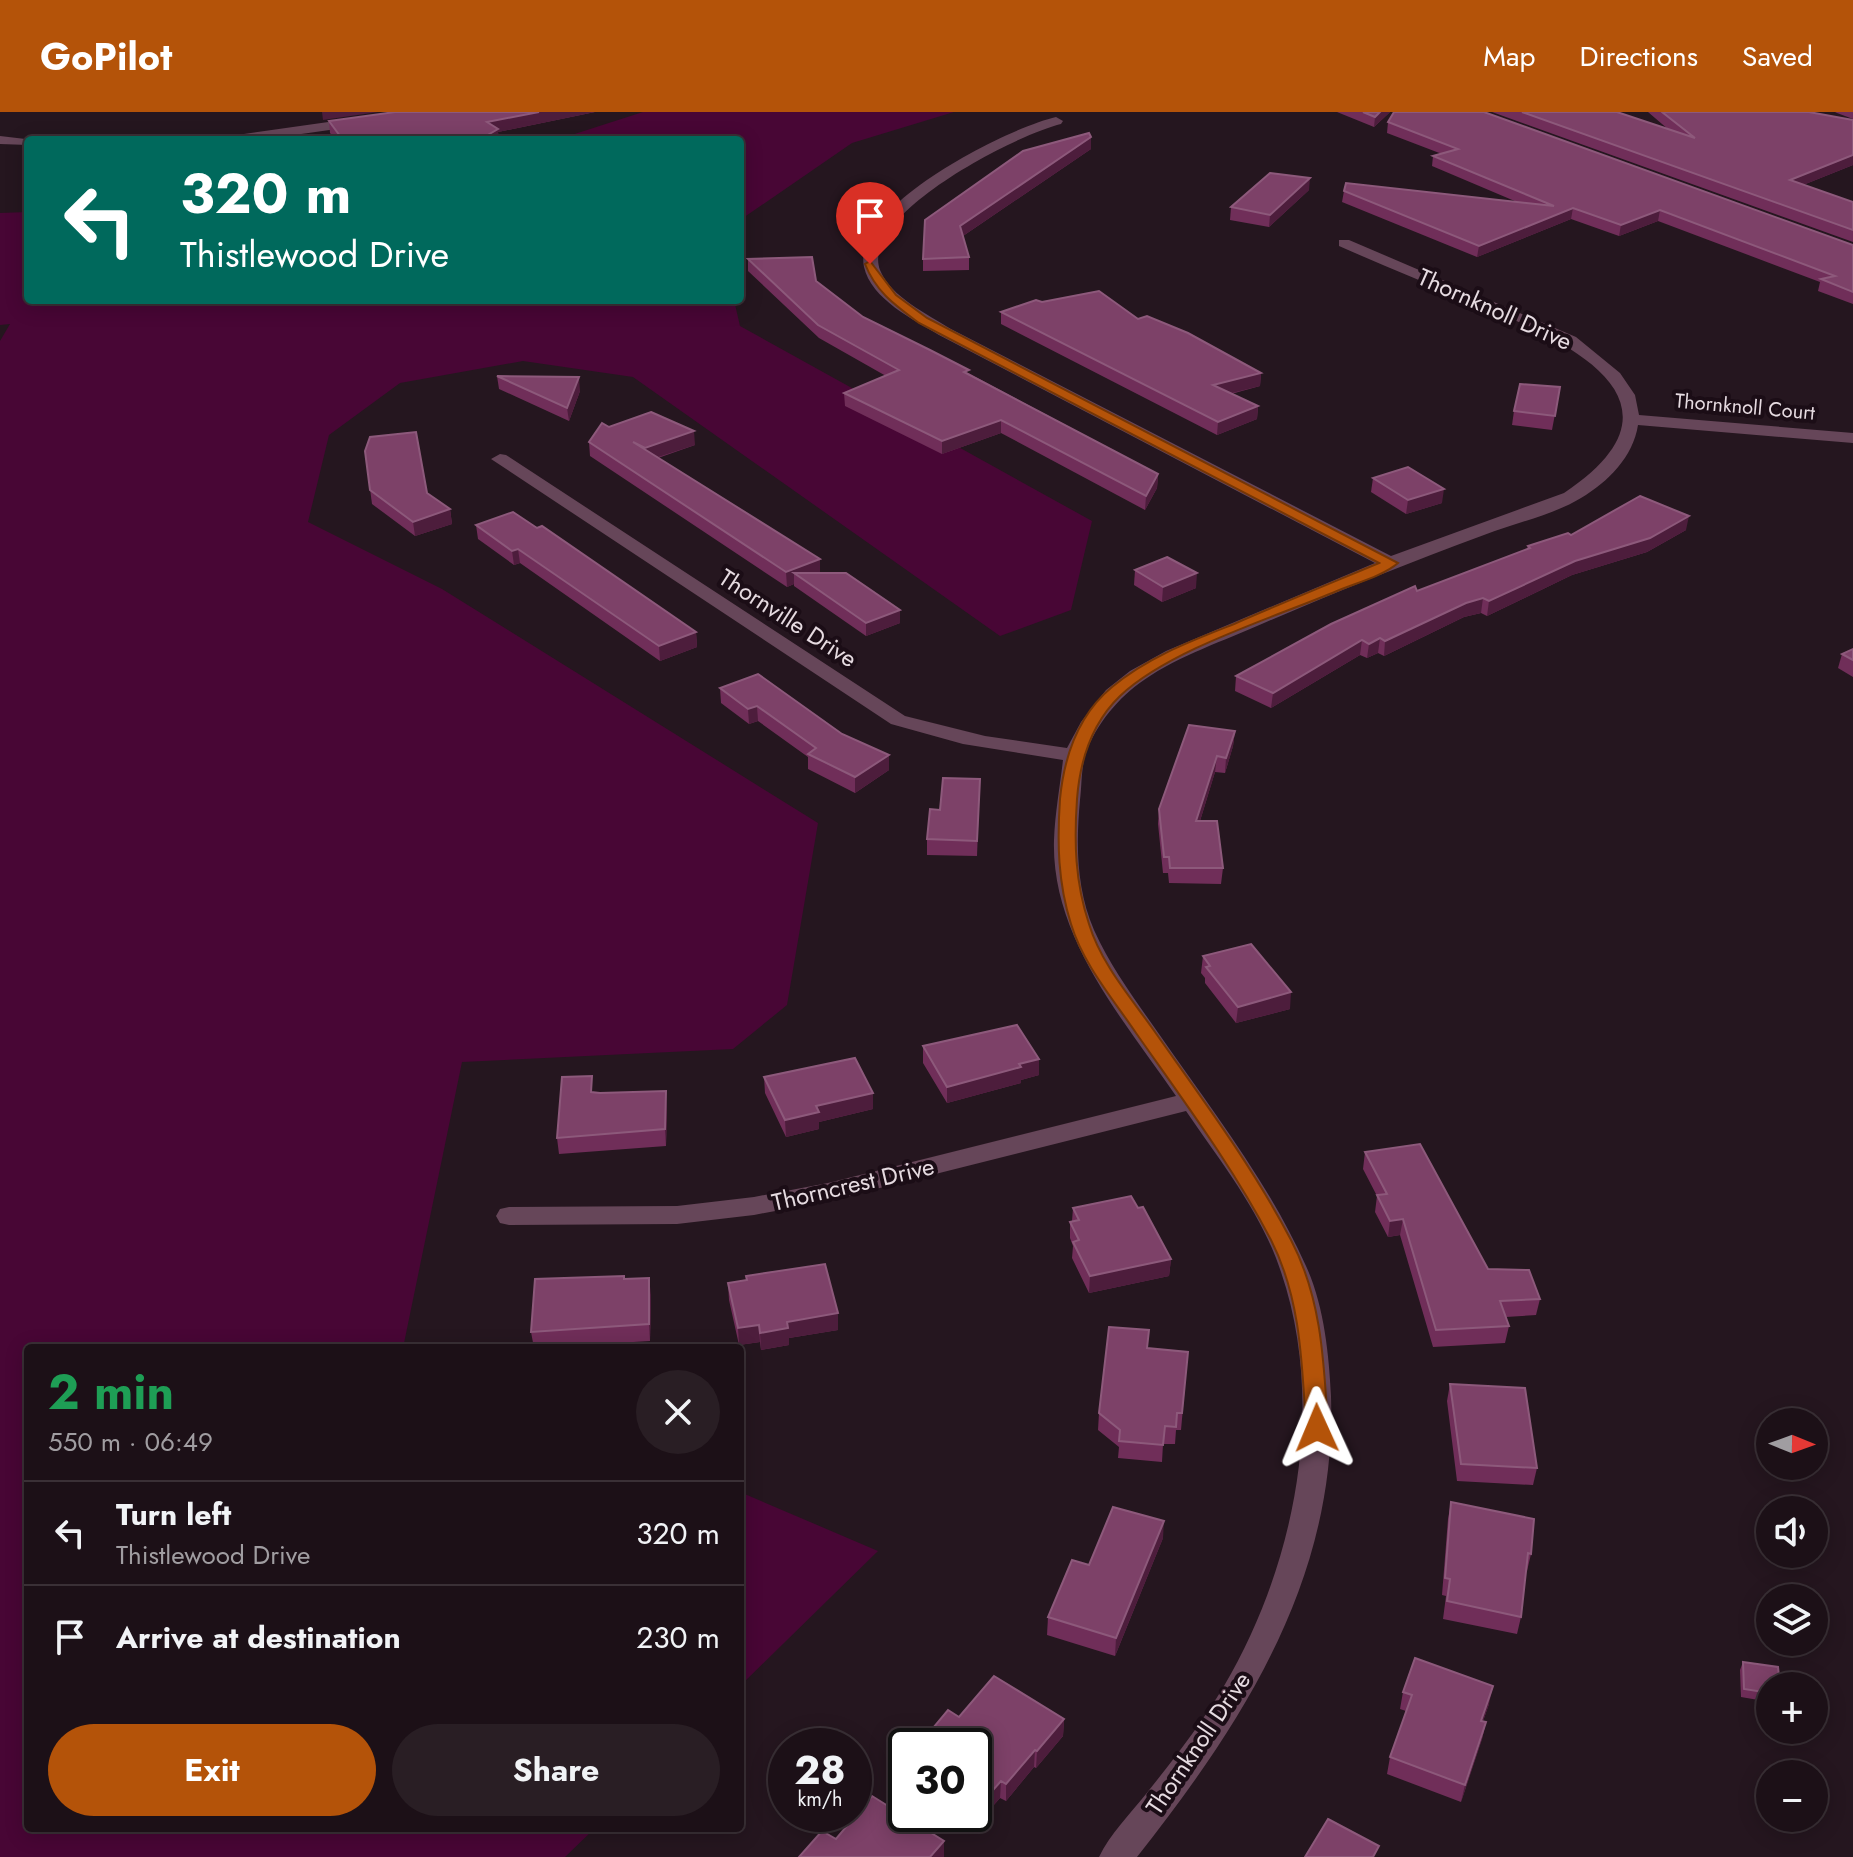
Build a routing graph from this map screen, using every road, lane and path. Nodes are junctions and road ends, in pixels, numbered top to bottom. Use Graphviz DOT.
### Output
graph roads {
  1 [pos="428,112"];
  2 [pos="1056,121"];
  3 [pos="258,136"];
  4 [pos="0,140"];
  5 [pos="24,141"];
  6 [pos="1344,243"];
  7 [pos="1634,420"];
  8 [pos="1853,438"];
  9 [pos="500,459"];
  10 [pos="1390,563"];
  11 [pos="1074,755"];
  12 [pos="1191,1101"];
  13 [pos="509,1216"];
  14 [pos="1116,1857"];
  1 -- 3 [label="street"];
  2 -- 10 [label="street"];
  4 -- 5 [label="street"];
  6 -- 7 [label="street, Thornknoll Drive"];
  7 -- 8 [label="street, Thornknoll Court"];
  7 -- 10 [label="street, Thornknoll Drive"];
  9 -- 11 [label="street, Thornville Drive"];
  10 -- 11 [label="street, Thornknoll Drive"];
  11 -- 12 [label="street, Thornknoll Drive"];
  12 -- 13 [label="street, Thorncrest Drive"];
  12 -- 14 [label="street, Thornknoll Drive"];
}
